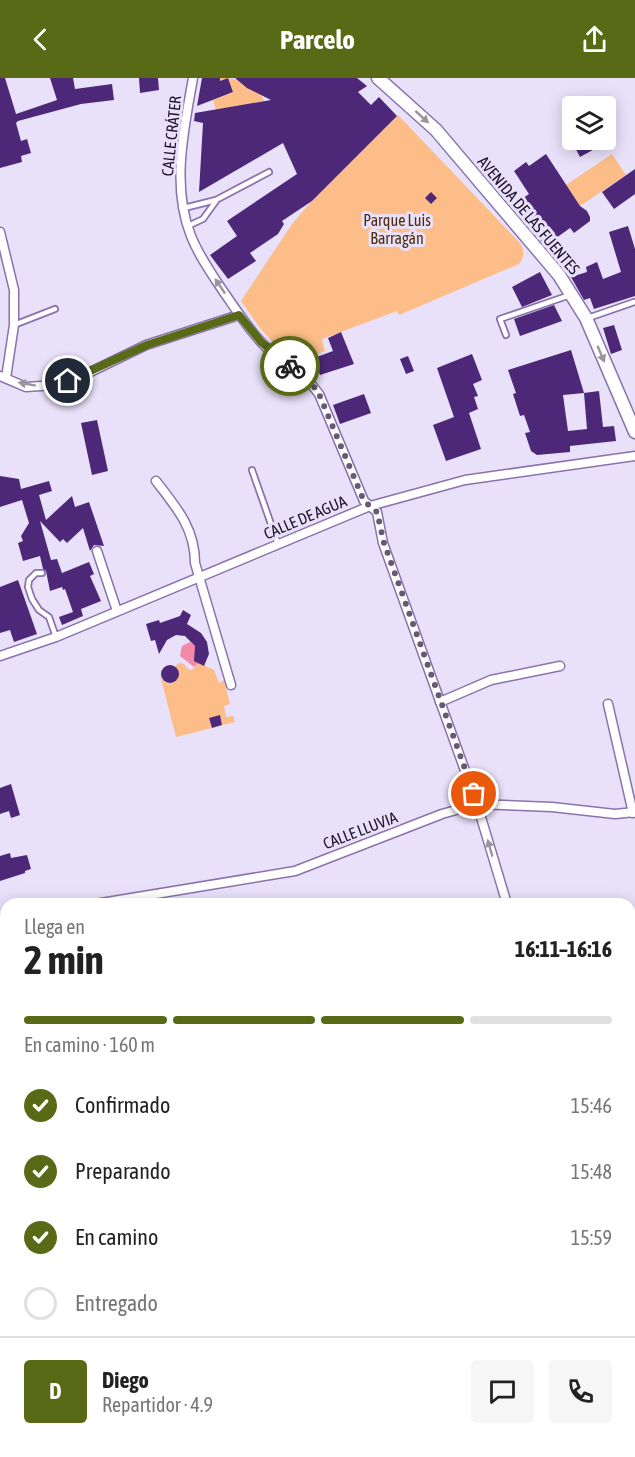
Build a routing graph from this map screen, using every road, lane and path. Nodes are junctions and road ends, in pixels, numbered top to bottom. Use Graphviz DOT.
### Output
graph roads {
  1 [pos="193,78"];
  2 [pos="384,80"];
  3 [pos="269,172"];
  4 [pos="216,200"];
  5 [pos="184,208"];
  6 [pos="188,226"];
  7 [pos="0,232"];
  8 [pos="572,294"];
  9 [pos="634,302"];
  10 [pos="55,309"];
  11 [pos="239,315"];
  12 [pos="586,318"];
  13 [pos="14,325"];
  14 [pos="506,335"];
  15 [pos="3,377"];
  16 [pos="635,432"];
  17 [pos="635,456"];
  18 [pos="252,470"];
  19 [pos="156,481"];
  20 [pos="370,507"];
  21 [pos="278,545"];
  22 [pos="97,551"];
  23 [pos="42,573"];
  24 [pos="200,577"];
  25 [pos="117,612"];
  26 [pos="56,637"];
  27 [pos="0,656"];
  28 [pos="560,666"];
  29 [pos="231,685"];
  30 [pos="440,702"];
  31 [pos="608,704"];
  32 [pos="477,804"];
  33 [pos="634,812"];
  34 [pos="132,898"];
  35 [pos="505,898"];
  1 -- 5 [label="street, CALLE CRÁTER"];
  2 -- 8 [label="street, AVENIDA DE LAS FUENTES, one-way"];
  3 -- 4 [label="lane"];
  4 -- 5 [label="lane"];
  4 -- 6 [label="lane"];
  5 -- 6 [label="street, CALLE CRÁTER"];
  11 -- 6 [label="street, CALLE CRÁTER, one-way"];
  7 -- 13 [label="street"];
  8 -- 12 [label="street, AVENIDA DE LAS FUENTES"];
  8 -- 14 [label="lane"];
  9 -- 12 [label="lane"];
  10 -- 13 [label="lane"];
  11 -- 15 [label="street, one-way"];
  11 -- 20 [label="street, CALLE CRÁTER"];
  12 -- 16 [label="street, AVENIDA DE LAS FUENTES, one-way"];
  13 -- 15 [label="street"];
  17 -- 20 [label="street, CALLE DE AGUA"];
  18 -- 21 [label="lane"];
  19 -- 24 [label="street"];
  20 -- 21 [label="street, CALLE DE AGUA"];
  20 -- 30 [label="street, CALLE CRÁTER"];
  21 -- 24 [label="street, CALLE DE AGUA"];
  22 -- 25 [label="street"];
  23 -- 26 [label="lane"];
  24 -- 25 [label="street, CALLE DE AGUA"];
  24 -- 29 [label="street"];
  25 -- 26 [label="street, CALLE DE AGUA"];
  26 -- 27 [label="street, CALLE DE AGUA"];
  28 -- 30 [label="street"];
  30 -- 32 [label="street, CALLE CRÁTER"];
  31 -- 33 [label="street"];
  32 -- 33 [label="street, CALLE LLUVIA"];
  32 -- 34 [label="street, CALLE LLUVIA"];
  35 -- 32 [label="street, CALLE CRÁTER, one-way"];
}
